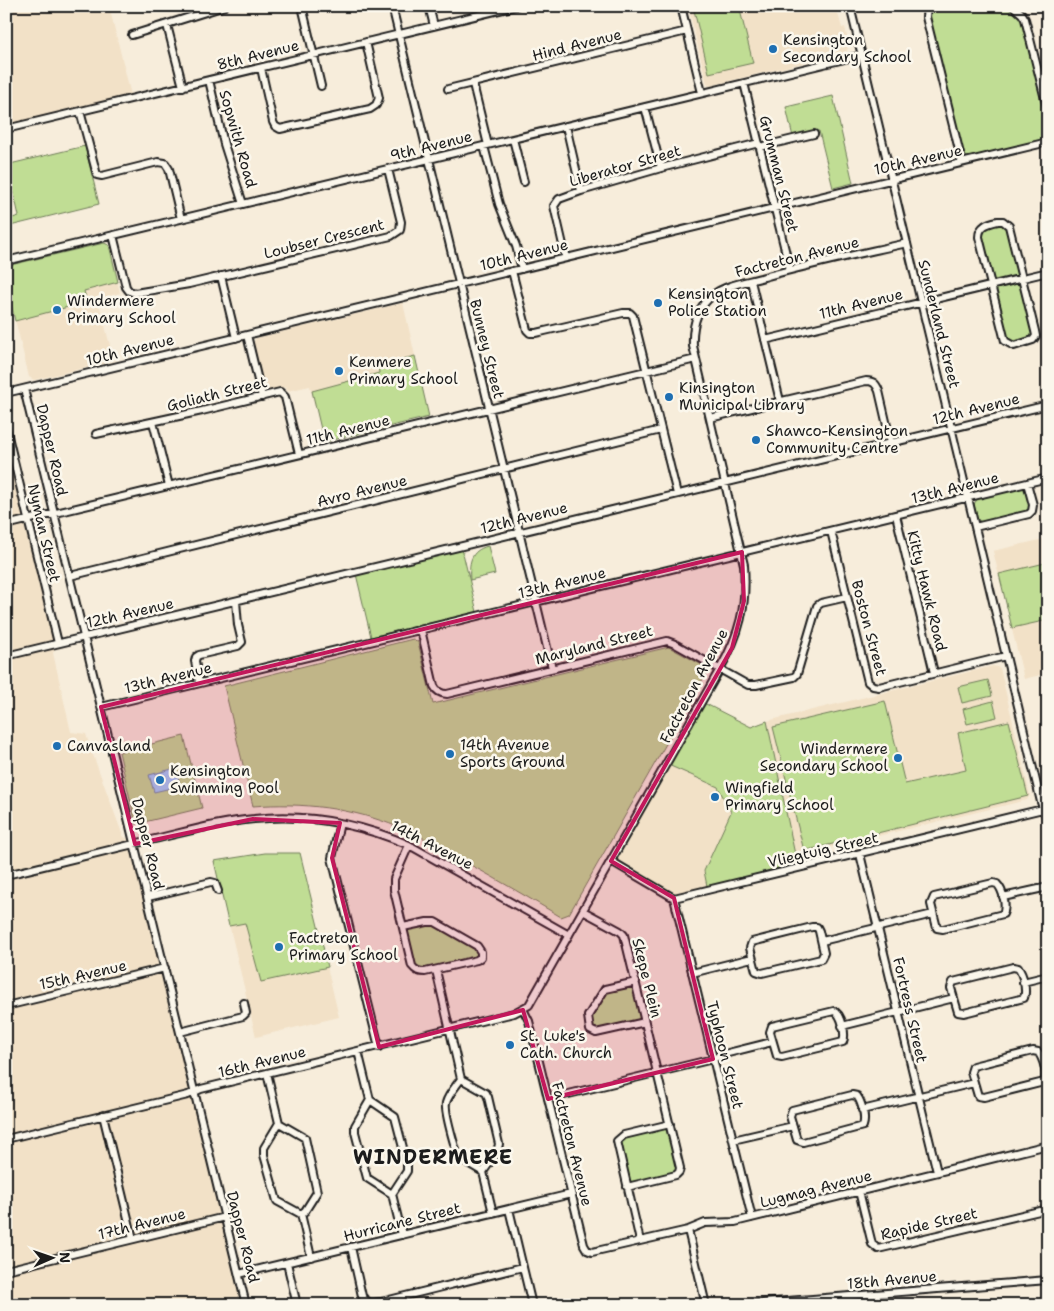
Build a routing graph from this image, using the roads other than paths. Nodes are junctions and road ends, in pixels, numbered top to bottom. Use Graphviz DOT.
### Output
graph roads {
  1 [pos="225,6"];
  2 [pos="302,6"];
  3 [pos="392,6"];
  4 [pos="429,6"];
  5 [pos="516,6"];
  6 [pos="681,6"];
  7 [pos="850,6"];
  8 [pos="927,6"];
  9 [pos="1013,6"];
  10 [pos="167,25"];
  11 [pos="434,26"];
  12 [pos="688,32"];
  13 [pos="398,34"];
  14 [pos="132,35"];
  15 [pos="366,42"];
  16 [pos="314,55"];
  17 [pos="861,55"];
  18 [pos="261,68"];
  19 [pos="208,80"];
  20 [pos="744,83"];
  21 [pos="473,84"];
  22 [pos="183,86"];
  23 [pos="321,86"];
  24 [pos="448,90"];
  25 [pos="702,93"];
  26 [pos="645,107"];
  27 [pos="80,111"];
  28 [pos="1048,111"];
  29 [pos="566,126"];
  30 [pos="6,129"];
  31 [pos="814,134"];
  32 [pos="514,139"];
  33 [pos="1048,142"];
  34 [pos="486,145"];
  35 [pos="759,145"];
  36 [pos="428,159"];
  37 [pos="962,162"];
  38 [pos="661,168"];
  39 [pos="388,169"];
  40 [pos="891,179"];
  41 [pos="524,182"];
  42 [pos="581,191"];
  43 [pos="244,204"];
  44 [pos="774,207"];
  45 [pos="181,219"];
  46 [pos="113,235"];
  47 [pos="907,243"];
  48 [pos="566,258"];
  49 [pos="6,261"];
  50 [pos="522,268"];
  51 [pos="790,270"];
  52 [pos="512,271"];
  53 [pos="1048,272"];
  54 [pos="221,276"];
  55 [pos="1022,278"];
  56 [pos="751,281"];
  57 [pos="459,284"];
  58 [pos="992,285"];
  59 [pos="921,302"];
  60 [pos="246,335"];
  61 [pos="236,338"];
  62 [pos="765,340"];
  63 [pos="696,359"];
  64 [pos="647,370"];
  65 [pos="24,389"];
  66 [pos="6,392"];
  67 [pos="262,397"];
  68 [pos="780,401"];
  69 [pos="1048,405"];
  70 [pos="489,408"];
  71 [pos="710,418"];
  72 [pos="153,422"];
  73 [pos="6,428"];
  74 [pos="951,428"];
  75 [pos="661,430"];
  76 [pos="96,434"];
  77 [pos="891,443"];
  78 [pos="299,454"];
  79 [pos="504,469"];
  80 [pos="1048,478"];
  81 [pos="1027,483"];
  82 [pos="725,484"];
  83 [pos="169,486"];
  84 [pos="677,494"];
  85 [pos="968,497"];
  86 [pos="54,513"];
  87 [pos="896,515"];
  88 [pos="29,519"];
  89 [pos="6,525"];
  90 [pos="975,527"];
  91 [pos="831,531"];
  92 [pos="519,532"];
  93 [pos="742,552"];
  94 [pos="70,576"];
  95 [pos="847,597"];
  96 [pos="236,601"];
  97 [pos="536,602"];
  98 [pos="420,630"];
  99 [pos="84,637"];
  100 [pos="58,643"];
  101 [pos="6,656"];
  102 [pos="1006,656"];
  103 [pos="552,668"];
  104 [pos="720,670"];
  105 [pos="934,673"];
  106 [pos="199,683"];
  107 [pos="102,707"];
  108 [pos="1046,808"];
  109 [pos="340,822"];
  110 [pos="1048,822"];
  111 [pos="135,844"];
  112 [pos="410,845"];
  113 [pos="860,854"];
  114 [pos="612,861"];
  115 [pos="6,875"];
  116 [pos="1048,887"];
  117 [pos="218,891"];
  118 [pos="148,897"];
  119 [pos="1003,897"];
  120 [pos="674,898"];
  121 [pos="583,911"];
  122 [pos="933,914"];
  123 [pos="403,928"];
  124 [pos="878,928"];
  125 [pos="569,935"];
  126 [pos="822,942"];
  127 [pos="752,958"];
  128 [pos="165,968"];
  129 [pos="436,970"];
  130 [pos="692,973"];
  131 [pos="1048,976"];
  132 [pos="636,982"];
  133 [pos="1023,982"];
  134 [pos="954,998"];
  135 [pos="244,1003"];
  136 [pos="6,1006"];
  137 [pos="523,1009"];
  138 [pos="898,1012"];
  139 [pos="645,1022"];
  140 [pos="842,1026"];
  141 [pos="450,1029"];
  142 [pos="180,1032"];
  143 [pos="772,1042"];
  144 [pos="378,1047"];
  145 [pos="358,1051"];
  146 [pos="713,1059"];
  147 [pos="1046,1066"];
  148 [pos="267,1073"];
  149 [pos="657,1073"];
  150 [pos="461,1079"];
  151 [pos="974,1082"];
  152 [pos="194,1092"];
  153 [pos="918,1096"];
  154 [pos="548,1099"];
  155 [pos="370,1100"];
  156 [pos="862,1110"];
  157 [pos="103,1115"];
  158 [pos="279,1123"];
  159 [pos="670,1124"];
  160 [pos="792,1126"];
  161 [pos="6,1139"];
  162 [pos="733,1140"];
  163 [pos="1048,1145"];
  164 [pos="483,1172"];
  165 [pos="937,1172"];
  166 [pos="627,1187"];
  167 [pos="859,1191"];
  168 [pos="392,1194"];
  169 [pos="571,1194"];
  170 [pos="509,1209"];
  171 [pos="1048,1209"];
  172 [pos="493,1213"];
  173 [pos="301,1214"];
  174 [pos="225,1217"];
  175 [pos="752,1218"];
  176 [pos="688,1230"];
  177 [pos="402,1235"];
  178 [pos="133,1239"];
  179 [pos="640,1241"];
  180 [pos="351,1247"];
  181 [pos="590,1251"];
  182 [pos="311,1257"];
  183 [pos="287,1262"];
  184 [pos="524,1268"];
  185 [pos="6,1270"];
  186 [pos="239,1274"];
  187 [pos="1048,1280"];
  188 [pos="246,1305"];
  189 [pos="297,1305"];
  190 [pos="532,1305"];
  191 [pos="706,1305"];
  192 [pos="739,1305"];
  1 -- 10 [label="street"];
  2 -- 16 [label="street"];
  3 -- 13 [label="street, Bunney Street"];
  4 -- 11 [label="street"];
  5 -- 11 [label="street, 8th Avenue"];
  6 -- 12 [label="street"];
  7 -- 17 [label="street, Sunderland Street"];
  8 -- 37 [label="street"];
  9 -- 28 [label="street"];
  10 -- 14 [label="street"];
  10 -- 22 [label="street"];
  11 -- 13 [label="street, 8th Avenue"];
  12 -- 21 [label="street, Hind Avenue"];
  12 -- 25 [label="street"];
  13 -- 15 [label="street, 8th Avenue"];
  13 -- 36 [label="street, Bunney Street"];
  15 -- 16 [label="street, 8th Avenue"];
  15 -- 18 [label="street"];
  16 -- 18 [label="street, 8th Avenue"];
  16 -- 23 [label="street"];
  17 -- 20 [label="street, 9th Avenue"];
  17 -- 40 [label="street, Sunderland Street"];
  18 -- 19 [label="street, 8th Avenue"];
  19 -- 22 [label="street, 8th Avenue"];
  19 -- 43 [label="street, Sopwith Road"];
  20 -- 25 [label="street, 9th Avenue"];
  20 -- 35 [label="street, Grumman Street"];
  21 -- 24 [label="street, Hind Avenue"];
  21 -- 34 [label="street"];
  22 -- 27 [label="street, 8th Avenue"];
  25 -- 26 [label="street, 9th Avenue"];
  26 -- 29 [label="street, 9th Avenue"];
  26 -- 38 [label="street"];
  27 -- 30 [label="street, 8th Avenue"];
  27 -- 45 [label="street"];
  29 -- 32 [label="street, 9th Avenue"];
  29 -- 42 [label="street"];
  31 -- 35 [label="street, Liberator Street"];
  32 -- 34 [label="street, 9th Avenue"];
  32 -- 41 [label="street"];
  33 -- 37 [label="street, 10th Avenue"];
  34 -- 36 [label="street, 9th Avenue"];
  34 -- 50 [label="street"];
  35 -- 38 [label="street, Liberator Street"];
  35 -- 44 [label="street, Grumman Street"];
  36 -- 39 [label="street, 9th Avenue"];
  36 -- 57 [label="street, Bunney Street"];
  37 -- 40 [label="street, 10th Avenue"];
  38 -- 42 [label="street, Liberator Street"];
  39 -- 43 [label="street, 9th Avenue"];
  39 -- 54 [label="street, Loubser Crescent"];
  40 -- 44 [label="street, 10th Avenue"];
  40 -- 47 [label="street, Sunderland Street"];
  42 -- 48 [label="street, Liberator Street"];
  43 -- 45 [label="street, 9th Avenue"];
  44 -- 48 [label="street, 10th Avenue"];
  44 -- 51 [label="street, Grumman Street"];
  45 -- 46 [label="street, 9th Avenue"];
  46 -- 49 [label="street, 9th Avenue"];
  46 -- 54 [label="street, Loubser Crescent"];
  47 -- 51 [label="street, Factreton Avenue"];
  47 -- 59 [label="street, Sunderland Street"];
  48 -- 50 [label="street, 10th Avenue"];
  50 -- 52 [label="street, 10th Avenue"];
  51 -- 56 [label="street, Factreton Avenue"];
  52 -- 57 [label="street, 10th Avenue"];
  52 -- 64 [label="street"];
  53 -- 55 [label="street, 11th Avenue"];
  54 -- 61 [label="street"];
  55 -- 58 [label="street, 11th Avenue"];
  55 -- 58 [label="street"];
  55 -- 58 [label="street"];
  56 -- 62 [label="street"];
  56 -- 63 [label="street, Factreton Avenue"];
  57 -- 60 [label="street, 10th Avenue"];
  57 -- 70 [label="street, Bunney Street"];
  58 -- 59 [label="street, 11th Avenue"];
  59 -- 62 [label="street, 11th Avenue"];
  59 -- 74 [label="street, Sunderland Street"];
  60 -- 61 [label="street, 10th Avenue"];
  60 -- 67 [label="street"];
  61 -- 65 [label="street, 10th Avenue"];
  62 -- 68 [label="street"];
  63 -- 64 [label="street, 11th Avenue"];
  63 -- 71 [label="street, Factreton Avenue"];
  64 -- 70 [label="street, 11th Avenue"];
  64 -- 75 [label="street"];
  65 -- 66 [label="street, 10th Avenue"];
  65 -- 86 [label="street, Dapper Road"];
  67 -- 72 [label="street, Goliath Street"];
  67 -- 78 [label="street, Goliath Street"];
  68 -- 71 [label="street"];
  68 -- 77 [label="street"];
  69 -- 74 [label="street, 12th Avenue"];
  70 -- 78 [label="street, 11th Avenue"];
  70 -- 79 [label="street, Bunney Street"];
  71 -- 82 [label="street, Factreton Avenue"];
  72 -- 76 [label="street, Goliath Street"];
  72 -- 83 [label="street, Goliath Street"];
  73 -- 88 [label="street, Nyman Street"];
  74 -- 77 [label="street, 12th Avenue"];
  74 -- 85 [label="street, Sunderland Street"];
  75 -- 79 [label="street, Avro Avenue"];
  75 -- 84 [label="street"];
  77 -- 82 [label="street, 12th Avenue"];
  78 -- 83 [label="street, 11th Avenue"];
  79 -- 92 [label="street, Bunney Street"];
  79 -- 94 [label="street, Avro Avenue"];
  80 -- 81 [label="street, 13th Avenue"];
  81 -- 85 [label="street, 13th Avenue"];
  81 -- 90 [label="street"];
  82 -- 84 [label="street, 12th Avenue"];
  82 -- 93 [label="street, Factreton Avenue"];
  83 -- 86 [label="street, 11th Avenue"];
  84 -- 92 [label="street, 12th Avenue"];
  85 -- 87 [label="street, 13th Avenue"];
  85 -- 90 [label="street, Sunderland Street"];
  86 -- 88 [label="street, 11th Avenue"];
  86 -- 94 [label="street, Dapper Road"];
  87 -- 91 [label="street, 13th Avenue"];
  87 -- 105 [label="street, Kitty Hawk Road"];
  88 -- 89 [label="street, 11th Avenue"];
  88 -- 100 [label="street, Nyman Street"];
  90 -- 102 [label="street, Sunderland Street"];
  91 -- 93 [label="street, 13th Avenue"];
  91 -- 95 [label="street, Boston Street"];
  92 -- 96 [label="street, 12th Avenue"];
  92 -- 97 [label="street, Bunney Street"];
  93 -- 97 [label="street, 13th Avenue"];
  93 -- 104 [label="street, Factreton Avenue"];
  94 -- 99 [label="street, Dapper Road"];
  95 -- 104 [label="street, Maryland Street"];
  95 -- 105 [label="street, Boston Street"];
  96 -- 99 [label="street, 12th Avenue"];
  96 -- 106 [label="street"];
  97 -- 98 [label="street, 13th Avenue"];
  97 -- 103 [label="street, Bunney Street"];
  98 -- 103 [label="street, Maryland Street"];
  98 -- 106 [label="street, 13th Avenue"];
  99 -- 100 [label="street, 12th Avenue"];
  99 -- 107 [label="street, Dapper Road"];
  100 -- 101 [label="street, 12th Avenue"];
  102 -- 105 [label="street, Boston Street"];
  102 -- 108 [label="street, Sunderland Street"];
  103 -- 104 [label="street, Maryland Street"];
  104 -- 114 [label="street, Factreton Avenue"];
  106 -- 107 [label="street, 13th Avenue"];
  107 -- 111 [label="street, Dapper Road"];
  108 -- 110 [label="street, Sunderland Street"];
  108 -- 113 [label="street, Vliegtuig Street"];
  109 -- 111 [label="street, 14th Avenue"];
  109 -- 112 [label="street, 14th Avenue"];
  109 -- 144 [label="street"];
  111 -- 115 [label="street, 14th Avenue"];
  111 -- 118 [label="street, Dapper Road"];
  112 -- 123 [label="street"];
  112 -- 125 [label="street, 14th Avenue"];
  113 -- 120 [label="street, Vliegtuig Street"];
  113 -- 124 [label="street, Fortress Street"];
  114 -- 120 [label="street"];
  114 -- 121 [label="street, Factreton Avenue"];
  116 -- 119 [label="street"];
  117 -- 118 [label="street"];
  118 -- 128 [label="street, Dapper Road"];
  119 -- 122 [label="street"];
  119 -- 122 [label="street"];
  120 -- 130 [label="street, Typhoon Street"];
  121 -- 125 [label="street, Factreton Avenue"];
  121 -- 132 [label="street, Skepe Plein"];
  122 -- 124 [label="street"];
  123 -- 129 [label="street"];
  123 -- 129 [label="street"];
  124 -- 126 [label="street"];
  124 -- 138 [label="street, Fortress Street"];
  125 -- 137 [label="street, Factreton Avenue"];
  126 -- 127 [label="street"];
  126 -- 127 [label="street"];
  127 -- 130 [label="street"];
  128 -- 136 [label="street, 15th Avenue"];
  128 -- 142 [label="street, Dapper Road"];
  129 -- 141 [label="street"];
  130 -- 146 [label="street, Typhoon Street"];
  131 -- 133 [label="street"];
  132 -- 139 [label="street, Skepe Plein"];
  132 -- 139 [label="street"];
  133 -- 134 [label="street"];
  133 -- 134 [label="street"];
  134 -- 138 [label="street"];
  135 -- 142 [label="street"];
  137 -- 141 [label="street, 16th Avenue"];
  137 -- 154 [label="street, Factreton Avenue"];
  138 -- 140 [label="street"];
  138 -- 153 [label="street, Fortress Street"];
  139 -- 149 [label="street, Skepe Plein"];
  140 -- 143 [label="street"];
  140 -- 143 [label="street"];
  141 -- 144 [label="street, 16th Avenue"];
  141 -- 150 [label="street"];
  142 -- 152 [label="street, Dapper Road"];
  143 -- 146 [label="street"];
  144 -- 145 [label="street, 16th Avenue"];
  145 -- 148 [label="street, 16th Avenue"];
  145 -- 155 [label="street"];
  146 -- 149 [label="street"];
  146 -- 162 [label="street, Typhoon Street"];
  147 -- 151 [label="street"];
  147 -- 151 [label="street"];
  148 -- 152 [label="street, 16th Avenue"];
  148 -- 158 [label="street"];
  149 -- 154 [label="street"];
  149 -- 159 [label="street, Skepe Plein"];
  150 -- 164 [label="street"];
  150 -- 164 [label="street"];
  151 -- 153 [label="street"];
  152 -- 157 [label="street, 16th Avenue"];
  152 -- 174 [label="street, Dapper Road"];
  153 -- 156 [label="street"];
  153 -- 165 [label="street, Fortress Street"];
  154 -- 169 [label="street, Factreton Avenue"];
  155 -- 168 [label="street"];
  155 -- 168 [label="street"];
  156 -- 160 [label="street"];
  156 -- 160 [label="street"];
  157 -- 161 [label="street, 16th Avenue"];
  157 -- 178 [label="street"];
  158 -- 173 [label="street"];
  158 -- 173 [label="street"];
  159 -- 166 [label="street, Skepe Plein"];
  159 -- 166 [label="street"];
  160 -- 162 [label="street"];
  162 -- 175 [label="street, Typhoon Street"];
  163 -- 165 [label="street, Lugmag Avenue"];
  164 -- 172 [label="street"];
  165 -- 167 [label="street, Lugmag Avenue"];
  166 -- 179 [label="street"];
  167 -- 171 [label="street, Rapide Street"];
  167 -- 175 [label="street, Lugmag Avenue"];
  168 -- 177 [label="street"];
  169 -- 170 [label="street, Hurricane Street"];
  169 -- 181 [label="street, Factreton Avenue"];
  170 -- 172 [label="street, Hurricane Street"];
  170 -- 184 [label="street"];
  172 -- 177 [label="street, Hurricane Street"];
  173 -- 182 [label="street"];
  174 -- 178 [label="street, 17th Avenue"];
  174 -- 186 [label="street, Dapper Road"];
  175 -- 176 [label="street, Lugmag Avenue"];
  176 -- 179 [label="street, Lugmag Avenue"];
  176 -- 191 [label="street"];
  177 -- 180 [label="street, Hurricane Street"];
  178 -- 185 [label="street, 17th Avenue"];
  179 -- 181 [label="street, Lugmag Avenue"];
  180 -- 182 [label="street, Hurricane Street"];
  180 -- 184 [label="street"];
  182 -- 183 [label="street, Hurricane Street"];
  183 -- 186 [label="street, Hurricane Street"];
  183 -- 189 [label="street"];
  184 -- 190 [label="street"];
  186 -- 188 [label="street, Dapper Road"];
  187 -- 192 [label="street, 18th Avenue"];
}
